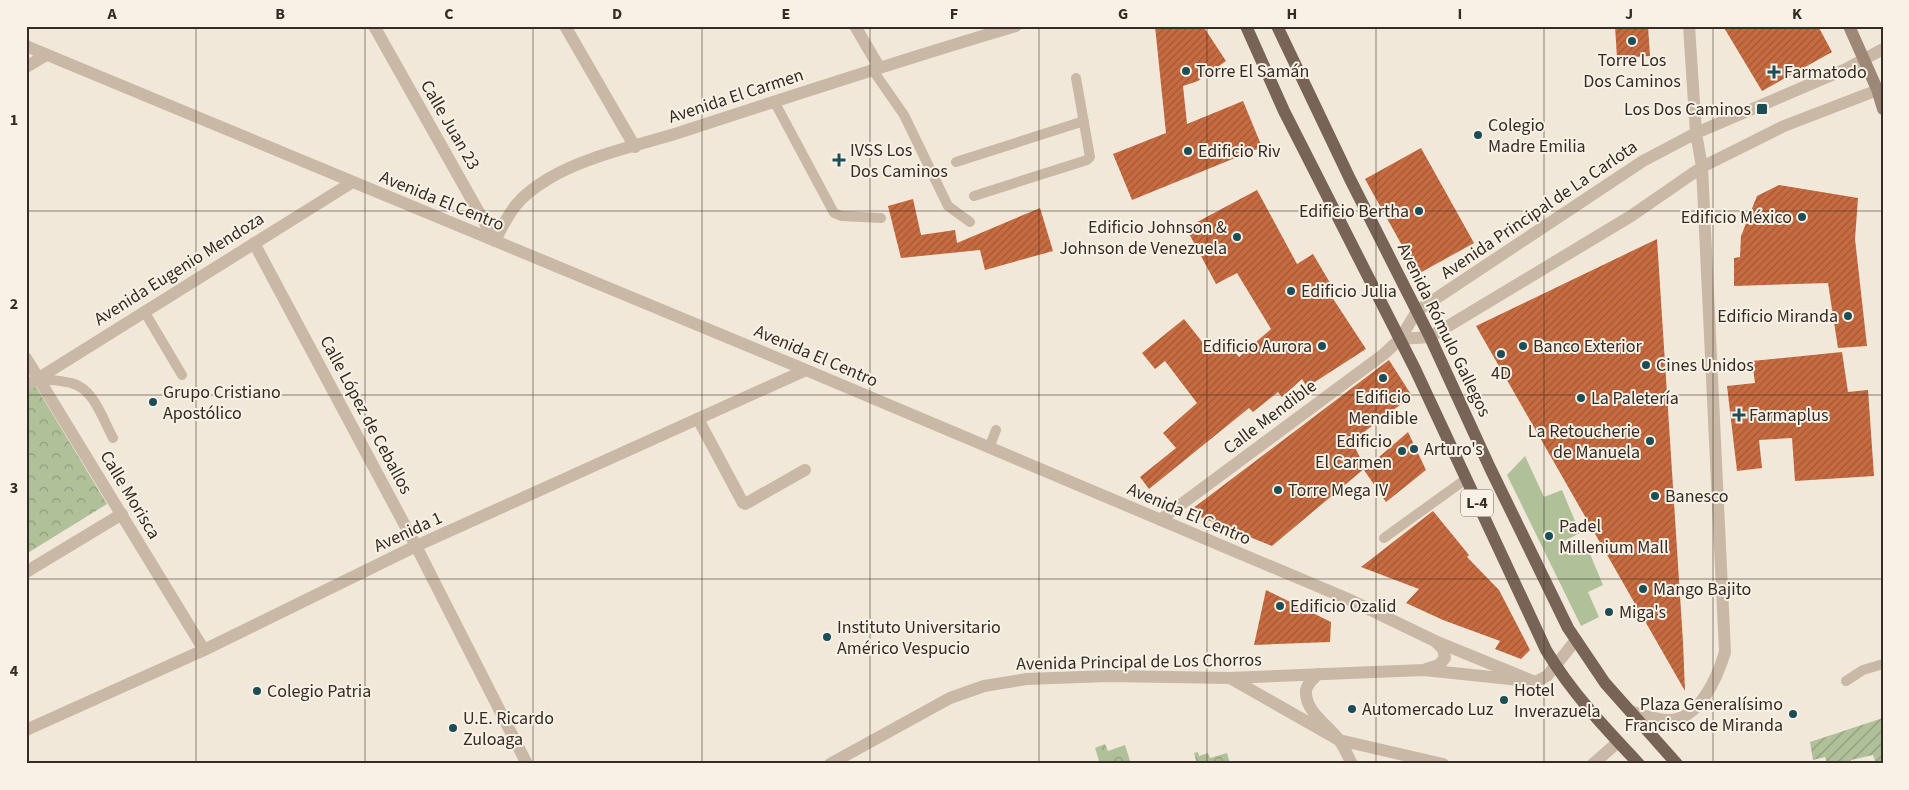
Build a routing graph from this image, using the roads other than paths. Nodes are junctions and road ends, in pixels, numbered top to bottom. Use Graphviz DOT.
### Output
graph roads {
  1 [pos="374,26"];
  2 [pos="565,26"];
  3 [pos="855,26"];
  4 [pos="1016,26"];
  5 [pos="1246,26"];
  6 [pos="1277,26"];
  7 [pos="1689,26"];
  8 [pos="1849,26"];
  9 [pos="26,46"];
  10 [pos="1883,49"];
  11 [pos="46,55"];
  12 [pos="1865,60"];
  13 [pos="26,68"];
  14 [pos="876,68"];
  15 [pos="1076,78"];
  16 [pos="1880,89"];
  17 [pos="774,101"];
  18 [pos="1883,109"];
  19 [pos="1084,121"];
  20 [pos="1696,133"];
  21 [pos="635,147"];
  22 [pos="956,162"];
  23 [pos="1702,167"];
  24 [pos="351,183"];
  25 [pos="974,196"];
  26 [pos="881,218"];
  27 [pos="970,222"];
  28 [pos="495,241"];
  29 [pos="254,243"];
  30 [pos="144,311"];
  31 [pos="1417,311"];
  32 [pos="1430,337"];
  33 [pos="1400,339"];
  34 [pos="26,358"];
  35 [pos="806,370"];
  36 [pos="182,375"];
  37 [pos="38,379"];
  38 [pos="26,386"];
  39 [pos="698,419"];
  40 [pos="996,430"];
  41 [pos="113,438"];
  42 [pos="989,448"];
  43 [pos="805,470"];
  44 [pos="1466,479"];
  45 [pos="122,514"];
  46 [pos="1160,520"];
  47 [pos="1384,538"];
  48 [pos="416,546"];
  49 [pos="26,572"];
  50 [pos="1435,640"];
  51 [pos="1576,640"];
  52 [pos="204,650"];
  53 [pos="1468,654"];
  54 [pos="1883,665"];
  55 [pos="1556,666"];
  56 [pos="1424,670"];
  57 [pos="1318,674"];
  58 [pos="1467,674"];
  59 [pos="1230,678"];
  60 [pos="1865,678"];
  61 [pos="1846,681"];
  62 [pos="1535,682"];
  63 [pos="1630,711"];
  64 [pos="26,730"];
  65 [pos="1339,740"];
  66 [pos="1618,742"];
  67 [pos="528,764"];
  68 [pos="830,764"];
  69 [pos="1352,764"];
  70 [pos="1443,764"];
  71 [pos="1593,764"];
  72 [pos="1639,764"];
  73 [pos="1677,764"];
  1 -- 28 [label="street, Calle Juan 23"];
  2 -- 21 [label="street"];
  3 -- 14 [label="street"];
  4 -- 14 [label="street, Avenida El Carmen"];
  5 -- 33 [label="main road, L-4"];
  6 -- 31 [label="main road, Avenida Rómulo Gallegos / L-4"];
  7 -- 20 [label="street"];
  8 -- 12 [label="main road"];
  9 -- 11 [label="street, Avenida El Centro"];
  10 -- 12 [label="street, Avenida Principal de La Carlota"];
  11 -- 13 [label="street"];
  11 -- 24 [label="street, Avenida El Centro"];
  12 -- 16 [label="main road"];
  12 -- 20 [label="street, Avenida Principal de La Carlota"];
  14 -- 17 [label="street, Avenida El Carmen"];
  14 -- 27 [label="lane"];
  15 -- 19 [label="lane"];
  16 -- 18 [label="main road"];
  16 -- 23 [label="street"];
  17 -- 21 [label="street, Avenida El Carmen"];
  17 -- 26 [label="lane"];
  19 -- 22 [label="lane"];
  19 -- 25 [label="lane"];
  20 -- 23 [label="street"];
  20 -- 31 [label="street, Avenida Principal de La Carlota"];
  21 -- 28 [label="street, Avenida El Carmen"];
  23 -- 32 [label="street"];
  23 -- 63 [label="street"];
  24 -- 28 [label="street, Avenida El Centro"];
  24 -- 29 [label="street, Avenida Eugenio Mendoza"];
  28 -- 35 [label="street, Avenida El Centro"];
  29 -- 30 [label="street, Avenida Eugenio Mendoza"];
  29 -- 48 [label="street, Calle López de Ceballos"];
  30 -- 36 [label="lane"];
  30 -- 37 [label="street, Avenida Eugenio Mendoza"];
  31 -- 32 [label="main road, Avenida Rómulo Gallegos / L-4"];
  31 -- 33 [label="street, Avenida Principal de La Carlota"];
  32 -- 33 [label="street"];
  32 -- 51 [label="main road, Avenida Rómulo Gallegos / L-4"];
  33 -- 44 [label="main road, L-4"];
  33 -- 46 [label="street, Calle Mendible"];
  34 -- 37 [label="street, Calle Morisca"];
  35 -- 39 [label="street, Avenida 1"];
  35 -- 42 [label="street, Avenida El Centro"];
  37 -- 38 [label="street, Avenida Eugenio Mendoza"];
  37 -- 41 [label="lane"];
  37 -- 45 [label="street, Calle Morisca"];
  39 -- 43 [label="street"];
  39 -- 48 [label="street, Avenida 1"];
  40 -- 42 [label="lane"];
  42 -- 46 [label="street, Avenida El Centro"];
  44 -- 47 [label="lane"];
  44 -- 55 [label="main road, L-4"];
  45 -- 49 [label="street"];
  45 -- 52 [label="street, Calle Morisca"];
  46 -- 50 [label="street, Avenida El Centro"];
  48 -- 52 [label="street, Avenida 1"];
  48 -- 67 [label="street, Calle López de Ceballos"];
  50 -- 53 [label="street, Avenida El Centro"];
  50 -- 56 [label="street"];
  51 -- 55 [label="street"];
  51 -- 63 [label="main road, Avenida Rómulo Gallegos / L-4"];
  52 -- 64 [label="street, Avenida 1"];
  53 -- 58 [label="street"];
  53 -- 62 [label="street, Avenida El Centro"];
  54 -- 60 [label="lane"];
  54 -- 61 [label="lane"];
  55 -- 62 [label="street"];
  55 -- 66 [label="main road, L-4"];
  56 -- 57 [label="street, Avenida Principal de Los Chorros"];
  56 -- 58 [label="street, Avenida Principal de Los Chorros"];
  57 -- 59 [label="street, Avenida Principal de Los Chorros"];
  57 -- 65 [label="street"];
  58 -- 62 [label="street, Avenida Principal de Los Chorros"];
  59 -- 65 [label="street"];
  59 -- 68 [label="street, Avenida Principal de Los Chorros"];
  63 -- 73 [label="main road, Avenida Rómulo Gallegos / L-4"];
  65 -- 69 [label="street"];
  65 -- 70 [label="street"];
  66 -- 71 [label="street"];
  66 -- 72 [label="main road, L-4"];
}
